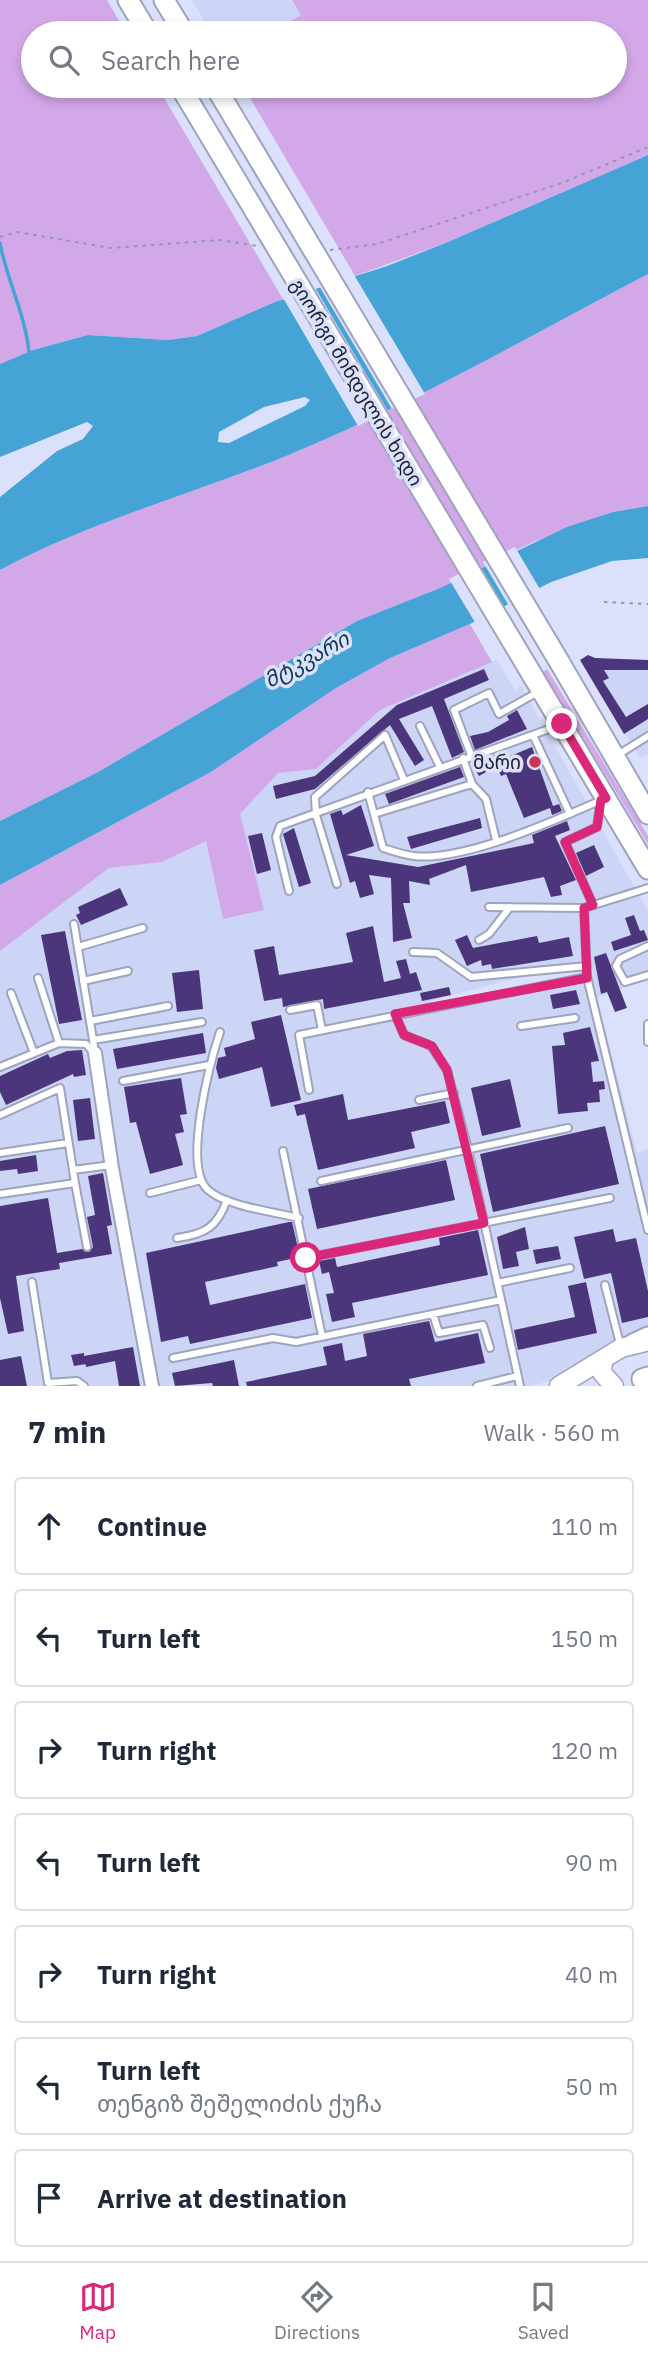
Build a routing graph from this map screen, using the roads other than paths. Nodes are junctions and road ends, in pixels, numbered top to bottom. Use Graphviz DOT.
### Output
graph roads {
  1 [pos="128,0"];
  2 [pos="164,0"];
  3 [pos="141,21"];
  4 [pos="177,21"];
  5 [pos="187,98"];
  6 [pos="222,98"];
  7 [pos="538,684"];
  8 [pos="562,724"];
  9 [pos="420,726"];
  10 [pos="533,735"];
  11 [pos="648,736"];
  12 [pos="471,755"];
  13 [pos="614,757"];
  14 [pos="463,758"];
  15 [pos="440,767"];
  16 [pos="404,780"];
  17 [pos="472,784"];
  18 [pos="368,792"];
  19 [pos="603,799"];
  20 [pos="374,814"];
  21 [pos="570,814"];
  22 [pos="648,814"];
  23 [pos="316,815"];
  24 [pos="496,840"];
  25 [pos="648,869"];
  26 [pos="337,884"];
  27 [pos="648,888"];
  28 [pos="289,891"];
  29 [pos="593,905"];
  30 [pos="489,907"];
  31 [pos="510,907"];
  32 [pos="584,908"];
  33 [pos="74,924"];
  34 [pos="143,928"];
  35 [pos="479,940"];
  36 [pos="648,946"];
  37 [pos="78,947"];
  38 [pos="413,952"];
  39 [pos="587,966"];
  40 [pos="128,971"];
  41 [pos="648,975"];
  42 [pos="38,978"];
  43 [pos="587,978"];
  44 [pos="83,981"];
  45 [pos="11,993"];
  46 [pos="168,1006"];
  47 [pos="290,1010"];
  48 [pos="395,1014"];
  49 [pos="575,1018"];
  50 [pos="90,1021"];
  51 [pos="202,1021"];
  52 [pos="648,1024"];
  53 [pos="521,1026"];
  54 [pos="322,1030"];
  55 [pos="220,1032"];
  56 [pos="648,1042"];
  57 [pos="59,1043"];
  58 [pos="94,1046"];
  59 [pos="33,1053"];
  60 [pos="209,1065"];
  61 [pos="0,1068"];
  62 [pos="123,1081"];
  63 [pos="309,1090"];
  64 [pos="454,1093"];
  65 [pos="419,1100"];
  66 [pos="0,1115"];
  67 [pos="568,1128"];
  68 [pos="68,1143"];
  69 [pos="468,1149"];
  70 [pos="283,1151"];
  71 [pos="0,1153"];
  72 [pos="111,1165"];
  73 [pos="73,1170"];
  74 [pos="201,1180"];
  75 [pos="321,1181"];
  76 [pos="75,1183"];
  77 [pos="150,1193"];
  78 [pos="0,1194"];
  79 [pos="610,1198"];
  80 [pos="227,1200"];
  81 [pos="299,1218"];
  82 [pos="484,1223"];
  83 [pos="648,1230"];
  84 [pos="177,1238"];
  85 [pos="87,1247"];
  86 [pos="306,1258"];
  87 [pos="570,1268"];
  88 [pos="32,1282"];
  89 [pos="497,1283"];
  90 [pos="605,1285"];
  91 [pos="501,1300"];
  92 [pos="433,1314"];
  93 [pos="322,1336"];
  94 [pos="637,1342"];
  95 [pos="491,1348"];
  96 [pos="173,1358"];
  97 [pos="603,1360"];
  98 [pos="517,1376"];
  99 [pos="646,1377"];
  100 [pos="84,1386"];
  101 [pos="152,1386"];
  102 [pos="477,1386"];
  103 [pos="520,1386"];
  104 [pos="559,1386"];
  105 [pos="614,1386"];
  106 [pos="620,1386"];
  1 -- 3 [label="main road"];
  2 -- 4 [label="main road"];
  5 -- 7 [label="main road, გიორგი მინდელის ხიდი, bridge"];
  6 -- 13 [label="main road, გიორგი მინდელის ხიდი, bridge"];
  7 -- 8 [label="main road, გიორგი მინდელის ხიდი"];
  7 -- 12 [label="lane"];
  8 -- 10 [label="lane"];
  8 -- 19 [label="main road, გიორგი მინდელის ხიდი"];
  9 -- 15 [label="lane"];
  10 -- 12 [label="lane"];
  10 -- 21 [label="lane"];
  11 -- 13 [label="lane"];
  12 -- 14 [label="lane"];
  13 -- 22 [label="main road, გიორგი მინდელის ხიდი"];
  14 -- 15 [label="lane"];
  14 -- 17 [label="lane"];
  15 -- 16 [label="lane"];
  16 -- 18 [label="lane"];
  16 -- 23 [label="lane"];
  17 -- 20 [label="lane"];
  17 -- 24 [label="lane"];
  18 -- 20 [label="lane"];
  18 -- 23 [label="lane"];
  19 -- 21 [label="lane"];
  19 -- 25 [label="main road, გიორგი მინდელის ხიდი"];
  19 -- 29 [label="lane"];
  20 -- 24 [label="lane"];
  21 -- 24 [label="lane"];
  23 -- 26 [label="lane"];
  23 -- 28 [label="lane"];
  27 -- 29 [label="lane"];
  29 -- 32 [label="lane"];
  30 -- 31 [label="lane"];
  31 -- 32 [label="lane"];
  31 -- 35 [label="lane"];
  32 -- 39 [label="lane"];
  33 -- 37 [label="lane"];
  34 -- 37 [label="lane"];
  36 -- 41 [label="lane"];
  37 -- 44 [label="lane"];
  38 -- 39 [label="lane"];
  39 -- 43 [label="lane"];
  40 -- 44 [label="lane"];
  42 -- 57 [label="lane"];
  43 -- 48 [label="lane"];
  43 -- 83 [label="lane"];
  44 -- 50 [label="lane"];
  45 -- 59 [label="lane"];
  46 -- 50 [label="lane"];
  47 -- 54 [label="lane"];
  48 -- 54 [label="lane"];
  48 -- 64 [label="lane"];
  49 -- 53 [label="lane"];
  50 -- 58 [label="lane"];
  51 -- 58 [label="lane"];
  52 -- 56 [label="lane"];
  54 -- 63 [label="lane"];
  55 -- 60 [label="lane"];
  57 -- 58 [label="lane"];
  57 -- 59 [label="lane"];
  58 -- 72 [label="street"];
  59 -- 61 [label="lane"];
  60 -- 62 [label="lane"];
  60 -- 74 [label="lane"];
  64 -- 65 [label="lane"];
  64 -- 69 [label="lane"];
  66 -- 68 [label="lane"];
  67 -- 69 [label="lane"];
  68 -- 71 [label="lane"];
  68 -- 73 [label="lane"];
  69 -- 75 [label="lane"];
  69 -- 82 [label="lane"];
  70 -- 81 [label="lane"];
  72 -- 73 [label="lane"];
  72 -- 101 [label="street"];
  73 -- 76 [label="lane"];
  74 -- 77 [label="lane"];
  74 -- 80 [label="lane"];
  76 -- 78 [label="lane"];
  76 -- 85 [label="lane"];
  79 -- 82 [label="lane"];
  80 -- 81 [label="lane"];
  80 -- 84 [label="lane"];
  81 -- 86 [label="lane"];
  82 -- 86 [label="lane"];
  82 -- 89 [label="lane"];
  86 -- 93 [label="lane"];
  87 -- 89 [label="lane"];
  88 -- 100 [label="lane"];
  89 -- 91 [label="lane"];
  90 -- 94 [label="lane"];
  91 -- 92 [label="lane"];
  91 -- 98 [label="lane"];
  92 -- 93 [label="lane"];
  92 -- 95 [label="lane"];
  93 -- 96 [label="lane"];
  94 -- 97 [label="main road"];
  97 -- 104 [label="main road"];
  97 -- 105 [label="main road"];
  98 -- 102 [label="lane"];
  98 -- 103 [label="lane"];
  99 -- 106 [label="main road"];
}
